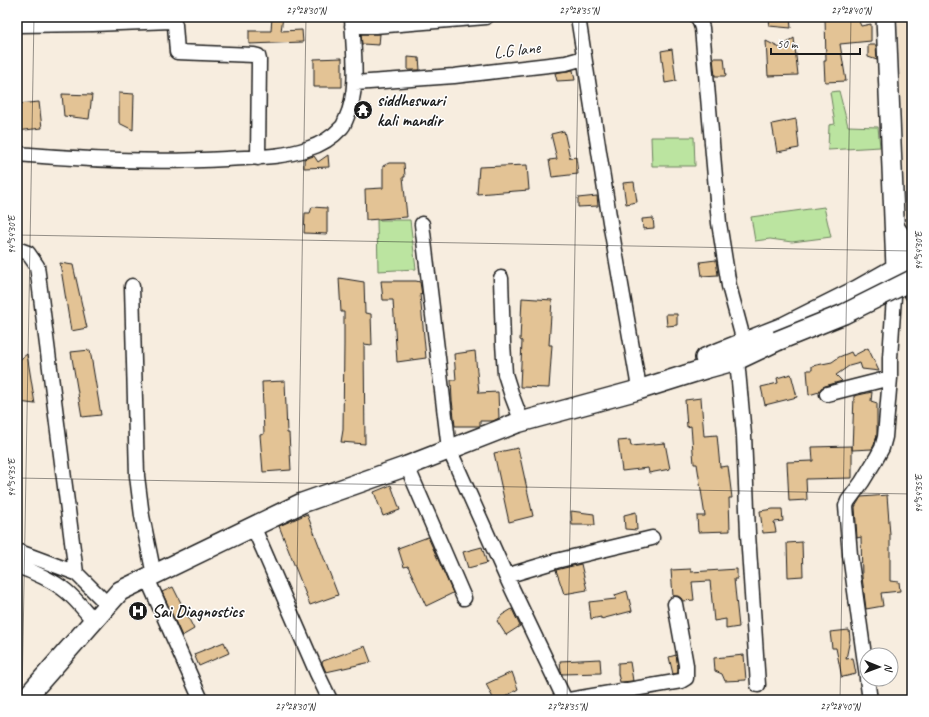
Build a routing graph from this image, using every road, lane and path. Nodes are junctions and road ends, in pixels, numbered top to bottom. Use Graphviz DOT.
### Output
graph roads {
  1 [pos="486,17"];
  2 [pos="578,17"];
  3 [pos="697,17"];
  4 [pos="886,17"];
  5 [pos="352,21"];
  6 [pos="17,25"];
  7 [pos="584,58"];
  8 [pos="355,83"];
  9 [pos="17,154"];
  10 [pos="258,158"];
  11 [pos="894,222"];
  12 [pos="422,224"];
  13 [pos="17,249"];
  14 [pos="896,268"];
  15 [pos="501,278"];
  16 [pos="912,280"];
  17 [pos="132,286"];
  18 [pos="912,294"];
  19 [pos="744,342"];
  20 [pos="737,360"];
  21 [pos="890,378"];
  22 [pos="638,386"];
  23 [pos="827,394"];
  24 [pos="518,420"];
  25 [pos="449,449"];
  26 [pos="407,466"];
  27 [pos="254,526"];
  28 [pos="652,538"];
  29 [pos="17,551"];
  30 [pos="17,566"];
  31 [pos="76,573"];
  32 [pos="151,576"];
  33 [pos="506,576"];
  34 [pos="464,598"];
  35 [pos="675,604"];
  36 [pos="108,605"];
  37 [pos="94,621"];
  38 [pos="863,647"];
  39 [pos="758,685"];
  40 [pos="868,687"];
  41 [pos="24,700"];
  42 [pos="201,700"];
  43 [pos="330,700"];
  44 [pos="565,700"];
  45 [pos="569,700"];
  46 [pos="870,700"];
  1 -- 5 [label="street"];
  2 -- 7 [label="street"];
  3 -- 19 [label="street"];
  4 -- 11 [label="main road"];
  5 -- 8 [label="street"];
  6 -- 10 [label="street"];
  7 -- 8 [label="street, L.G lane"];
  7 -- 22 [label="street"];
  8 -- 10 [label="street"];
  9 -- 10 [label="street"];
  11 -- 14 [label="main road"];
  11 -- 18 [label="street"];
  12 -- 25 [label="street"];
  13 -- 31 [label="street"];
  14 -- 19 [label="main road"];
  14 -- 21 [label="street"];
  15 -- 24 [label="street"];
  16 -- 20 [label="main road, bridge"];
  17 -- 32 [label="street"];
  19 -- 22 [label="main road"];
  20 -- 22 [label="main road"];
  20 -- 39 [label="street"];
  21 -- 23 [label="street"];
  21 -- 38 [label="street"];
  22 -- 24 [label="main road"];
  24 -- 25 [label="main road"];
  25 -- 26 [label="main road"];
  25 -- 33 [label="street"];
  26 -- 27 [label="main road"];
  26 -- 34 [label="street"];
  27 -- 32 [label="main road"];
  27 -- 43 [label="street"];
  28 -- 33 [label="street"];
  29 -- 31 [label="street"];
  30 -- 37 [label="street"];
  31 -- 36 [label="street"];
  32 -- 36 [label="main road"];
  32 -- 42 [label="street"];
  33 -- 44 [label="street"];
  35 -- 45 [label="street"];
  36 -- 37 [label="main road"];
  37 -- 41 [label="main road"];
  40 -- 46 [label="street"];
}
